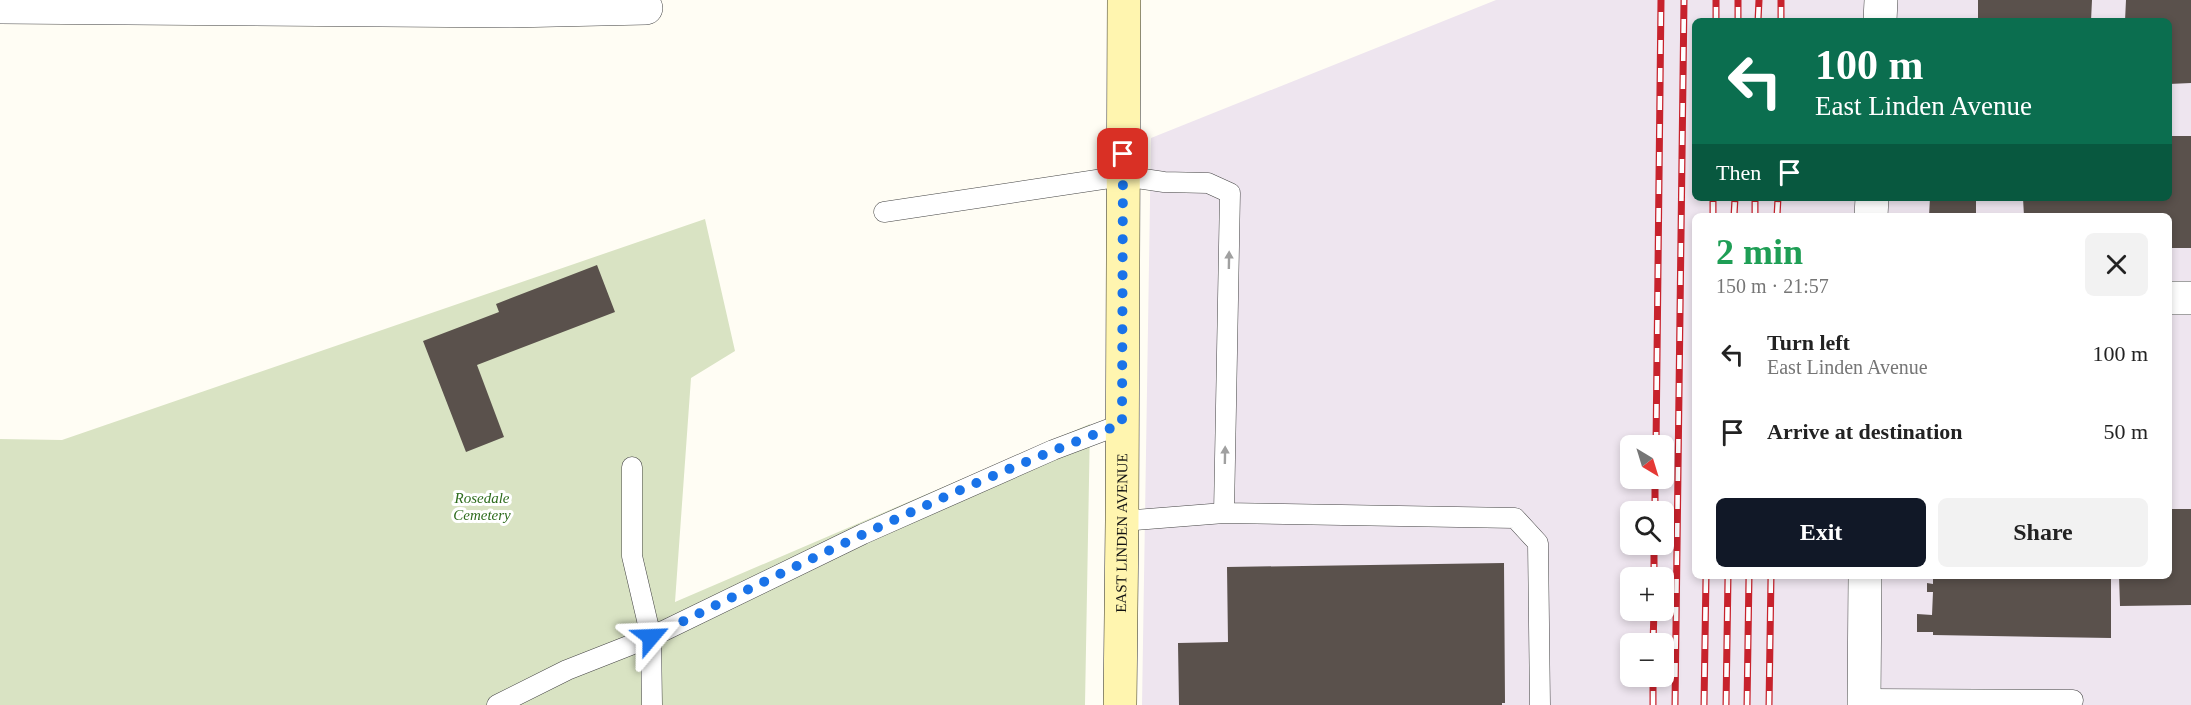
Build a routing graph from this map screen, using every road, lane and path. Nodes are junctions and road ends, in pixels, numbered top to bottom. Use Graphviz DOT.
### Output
graph roads {
  1 [pos="1124,0"];
  2 [pos="1881,0"];
  3 [pos="511,6"];
  4 [pos="0,7"];
  5 [pos="646,8"];
  6 [pos="1880,18"];
  7 [pos="1123,176"];
  8 [pos="884,212"];
  9 [pos="2172,298"];
  10 [pos="2191,298"];
  11 [pos="1122,424"];
  12 [pos="632,467"];
  13 [pos="1224,513"];
  14 [pos="1122,521"];
  15 [pos="1865,579"];
  16 [pos="651,637"];
  17 [pos="2073,700"];
  18 [pos="1864,702"];
  19 [pos="497,705"];
  20 [pos="652,705"];
  21 [pos="1120,705"];
  22 [pos="1540,705"];
  1 -- 7 [label="street, EAST LINDEN AVENUE"];
  2 -- 6 [label="street"];
  3 -- 4 [label="street"];
  3 -- 5 [label="street"];
  7 -- 8 [label="lane"];
  7 -- 11 [label="street, EAST LINDEN AVENUE"];
  13 -- 7 [label="lane, one-way"];
  9 -- 10 [label="street"];
  11 -- 14 [label="street, EAST LINDEN AVENUE"];
  11 -- 16 [label="lane"];
  12 -- 16 [label="lane"];
  13 -- 14 [label="lane"];
  13 -- 22 [label="lane"];
  14 -- 21 [label="street, EAST LINDEN AVENUE"];
  15 -- 18 [label="street"];
  16 -- 19 [label="lane"];
  16 -- 20 [label="lane"];
  17 -- 18 [label="lane"];
}
